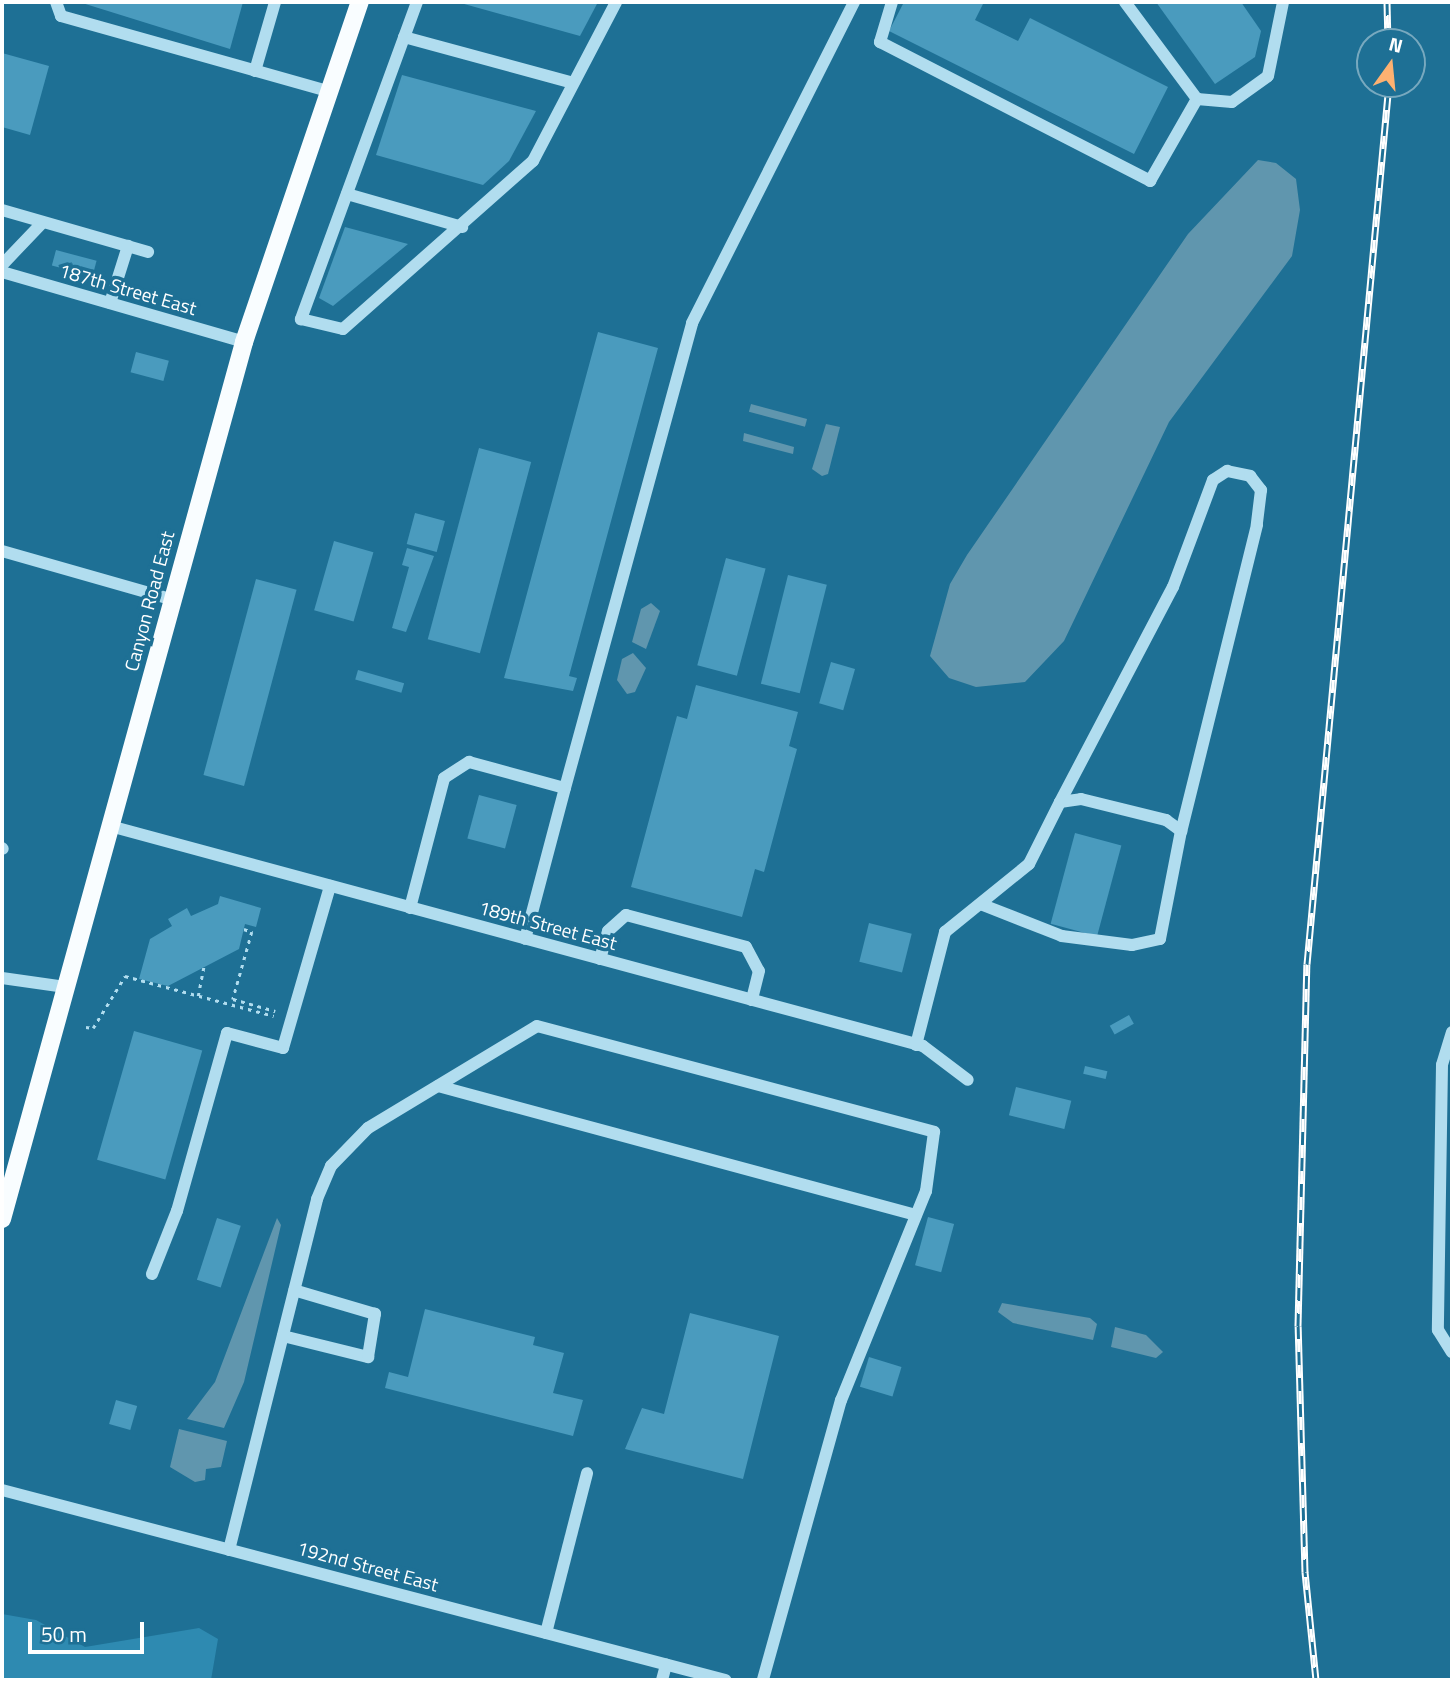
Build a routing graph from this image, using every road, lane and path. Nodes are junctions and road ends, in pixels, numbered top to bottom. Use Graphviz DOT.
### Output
graph roads {
  1 [pos="56,2"];
  2 [pos="275,2"];
  3 [pos="360,2"];
  4 [pos="417,2"];
  5 [pos="616,2"];
  6 [pos="854,2"];
  7 [pos="892,2"];
  8 [pos="1125,2"];
  9 [pos="1283,2"];
  10 [pos="404,37"];
  11 [pos="256,71"];
  12 [pos="573,83"];
  13 [pos="327,91"];
  14 [pos="1197,99"];
  15 [pos="347,194"];
  16 [pos="2,210"];
  17 [pos="43,222"];
  18 [pos="462,227"];
  19 [pos="128,246"];
  20 [pos="148,252"];
  21 [pos="2,265"];
  22 [pos="2,272"];
  23 [pos="110,303"];
  24 [pos="244,342"];
  25 [pos="2,551"];
  26 [pos="171,599"];
  27 [pos="565,788"];
  28 [pos="1060,802"];
  29 [pos="110,826"];
  30 [pos="1181,831"];
  31 [pos="330,886"];
  32 [pos="983,905"];
  33 [pos="410,908"];
  34 [pos="244,929"];
  35 [pos="525,939"];
  36 [pos="600,959"];
  37 [pos="204,964"];
  38 [pos="2,978"];
  39 [pos="65,987"];
  40 [pos="198,996"];
  41 [pos="236,1000"];
  42 [pos="752,1000"];
  43 [pos="235,1006"];
  44 [pos="275,1011"];
  45 [pos="274,1016"];
  46 [pos="86,1027"];
  47 [pos="1452,1032"];
  48 [pos="916,1045"];
  49 [pos="968,1080"];
  50 [pos="438,1086"];
  51 [pos="916,1215"];
  52 [pos="2,1219"];
  53 [pos="152,1274"];
  54 [pos="294,1290"];
  55 [pos="283,1336"];
  56 [pos="1452,1352"];
  57 [pos="587,1473"];
  58 [pos="2,1490"];
  59 [pos="229,1549"];
  60 [pos="546,1633"];
  61 [pos="666,1665"];
  62 [pos="662,1680"];
  63 [pos="725,1680"];
  64 [pos="763,1680"];
  1 -- 11 [label="street"];
  2 -- 11 [label="street"];
  3 -- 13 [label="main road, Canyon Road East"];
  4 -- 10 [label="street"];
  5 -- 12 [label="street"];
  6 -- 27 [label="street"];
  7 -- 14 [label="street"];
  8 -- 14 [label="street"];
  9 -- 14 [label="street"];
  10 -- 12 [label="street"];
  10 -- 15 [label="street"];
  11 -- 13 [label="street"];
  12 -- 18 [label="street"];
  13 -- 24 [label="main road, Canyon Road East"];
  15 -- 18 [label="street"];
  15 -- 18 [label="street"];
  16 -- 17 [label="street"];
  17 -- 19 [label="street"];
  17 -- 21 [label="street"];
  19 -- 20 [label="street"];
  19 -- 23 [label="street"];
  22 -- 23 [label="street, 187th Street East"];
  23 -- 24 [label="street, 187th Street East"];
  24 -- 26 [label="main road, Canyon Road East"];
  25 -- 26 [label="street"];
  26 -- 29 [label="main road, Canyon Road East"];
  27 -- 33 [label="street"];
  27 -- 35 [label="street"];
  28 -- 30 [label="street"];
  28 -- 30 [label="street"];
  28 -- 32 [label="street"];
  29 -- 31 [label="street, 189th Street East"];
  29 -- 39 [label="main road, Canyon Road East"];
  30 -- 32 [label="street"];
  31 -- 33 [label="street, 189th Street East"];
  31 -- 53 [label="street"];
  32 -- 48 [label="street"];
  33 -- 35 [label="street, 189th Street East"];
  34 -- 41 [label="path"];
  35 -- 36 [label="street, 189th Street East"];
  36 -- 42 [label="street, 189th Street East"];
  36 -- 42 [label="street"];
  37 -- 40 [label="path"];
  38 -- 39 [label="street"];
  39 -- 52 [label="main road, Canyon Road East"];
  40 -- 43 [label="path"];
  40 -- 46 [label="path"];
  41 -- 43 [label="path"];
  41 -- 44 [label="path"];
  42 -- 48 [label="street, 189th Street East"];
  43 -- 45 [label="path"];
  47 -- 56 [label="street"];
  48 -- 49 [label="street, 189th Street East"];
  50 -- 51 [label="street"];
  50 -- 51 [label="street"];
  50 -- 54 [label="street"];
  51 -- 64 [label="street"];
  54 -- 55 [label="street"];
  54 -- 55 [label="street"];
  55 -- 59 [label="street"];
  57 -- 60 [label="street"];
  58 -- 59 [label="street, 192nd Street East"];
  59 -- 60 [label="street, 192nd Street East"];
  60 -- 61 [label="street, 192nd Street East"];
  61 -- 62 [label="street"];
  61 -- 63 [label="street, 192nd Street East"];
}
